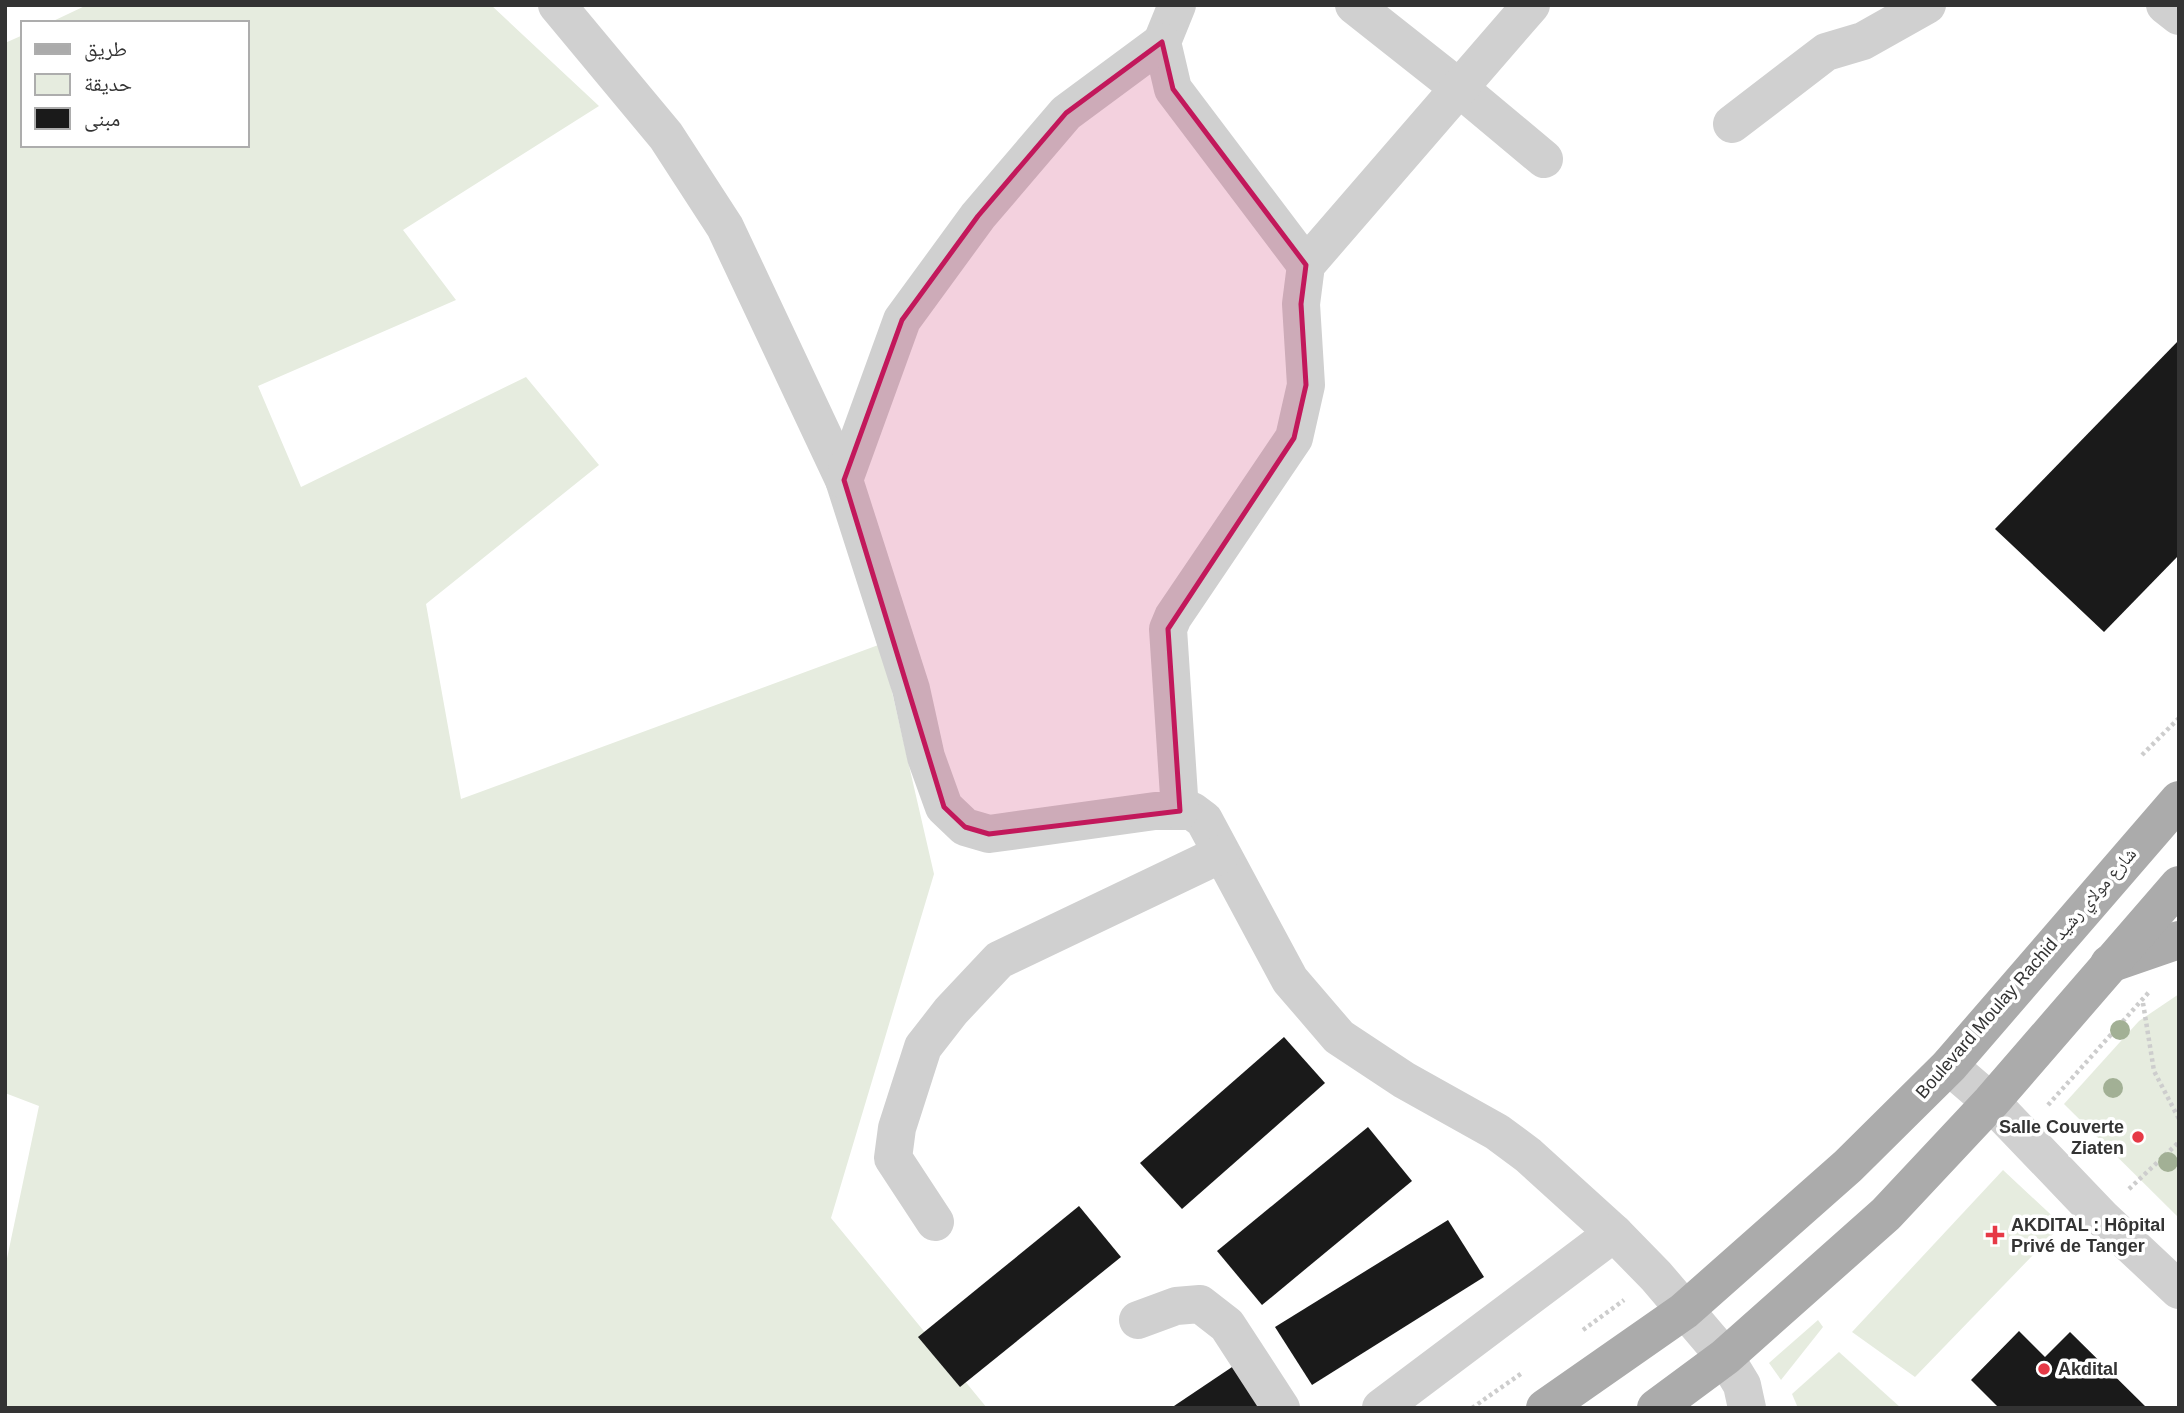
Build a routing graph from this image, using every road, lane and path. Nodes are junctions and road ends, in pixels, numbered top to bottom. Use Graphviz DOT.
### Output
graph roads {
  1 [pos="557,5"];
  2 [pos="1177,5"];
  3 [pos="1354,5"];
  4 [pos="1531,5"];
  5 [pos="1927,5"];
  6 [pos="2165,5"];
  7 [pos="2179,16"];
  8 [pos="1162,42"];
  9 [pos="1459,88"];
  10 [pos="1732,124"];
  11 [pos="1544,159"];
  12 [pos="1306,265"];
  13 [pos="844,480"];
  14 [pos="2179,718"];
  15 [pos="2142,755"];
  16 [pos="2179,800"];
  17 [pos="1180,811"];
  18 [pos="1222,853"];
  19 [pos="2179,885"];
  20 [pos="2179,940"];
  21 [pos="2118,961"];
  22 [pos="1949,1066"];
  23 [pos="1991,1102"];
  24 [pos="2179,1119"];
  25 [pos="2179,1142"];
  26 [pos="2126,1192"];
  27 [pos="935,1222"];
  28 [pos="1614,1233"];
  29 [pos="1656,1276"];
  30 [pos="2179,1290"];
  31 [pos="1684,1311"];
  32 [pos="1138,1320"];
  33 [pos="1578,1333"];
  34 [pos="1725,1357"];
  35 [pos="1525,1371"];
  36 [pos="1281,1408"];
  37 [pos="1381,1408"];
  38 [pos="1472,1408"];
  39 [pos="1545,1408"];
  40 [pos="1656,1408"];
  41 [pos="1747,1408"];
  1 -- 13 [label="street"];
  2 -- 8 [label="street"];
  3 -- 9 [label="street"];
  4 -- 9 [label="street"];
  5 -- 10 [label="street"];
  6 -- 7 [label="street"];
  8 -- 12 [label="street"];
  8 -- 13 [label="street"];
  9 -- 11 [label="street"];
  9 -- 12 [label="street"];
  12 -- 17 [label="street"];
  13 -- 17 [label="street"];
  14 -- 15 [label="path"];
  16 -- 22 [label="main road, Boulevard Moulay Rachid شارع مولاي رشيد"];
  17 -- 18 [label="street"];
  18 -- 27 [label="street"];
  18 -- 28 [label="street"];
  19 -- 21 [label="main road"];
  20 -- 21 [label="main road"];
  21 -- 23 [label="main road"];
  21 -- 24 [label="path"];
  22 -- 23 [label="street"];
  22 -- 31 [label="main road, Boulevard Moulay Rachid شارع مولاي رشيد"];
  23 -- 30 [label="street"];
  23 -- 34 [label="main road"];
  25 -- 26 [label="path"];
  28 -- 29 [label="street"];
  28 -- 37 [label="street"];
  29 -- 31 [label="street"];
  29 -- 33 [label="path"];
  31 -- 34 [label="street"];
  31 -- 39 [label="main road, Boulevard Moulay Rachid شارع مولاي رشيد"];
  32 -- 36 [label="street"];
  34 -- 40 [label="main road"];
  34 -- 41 [label="street"];
  35 -- 38 [label="path"];
}
